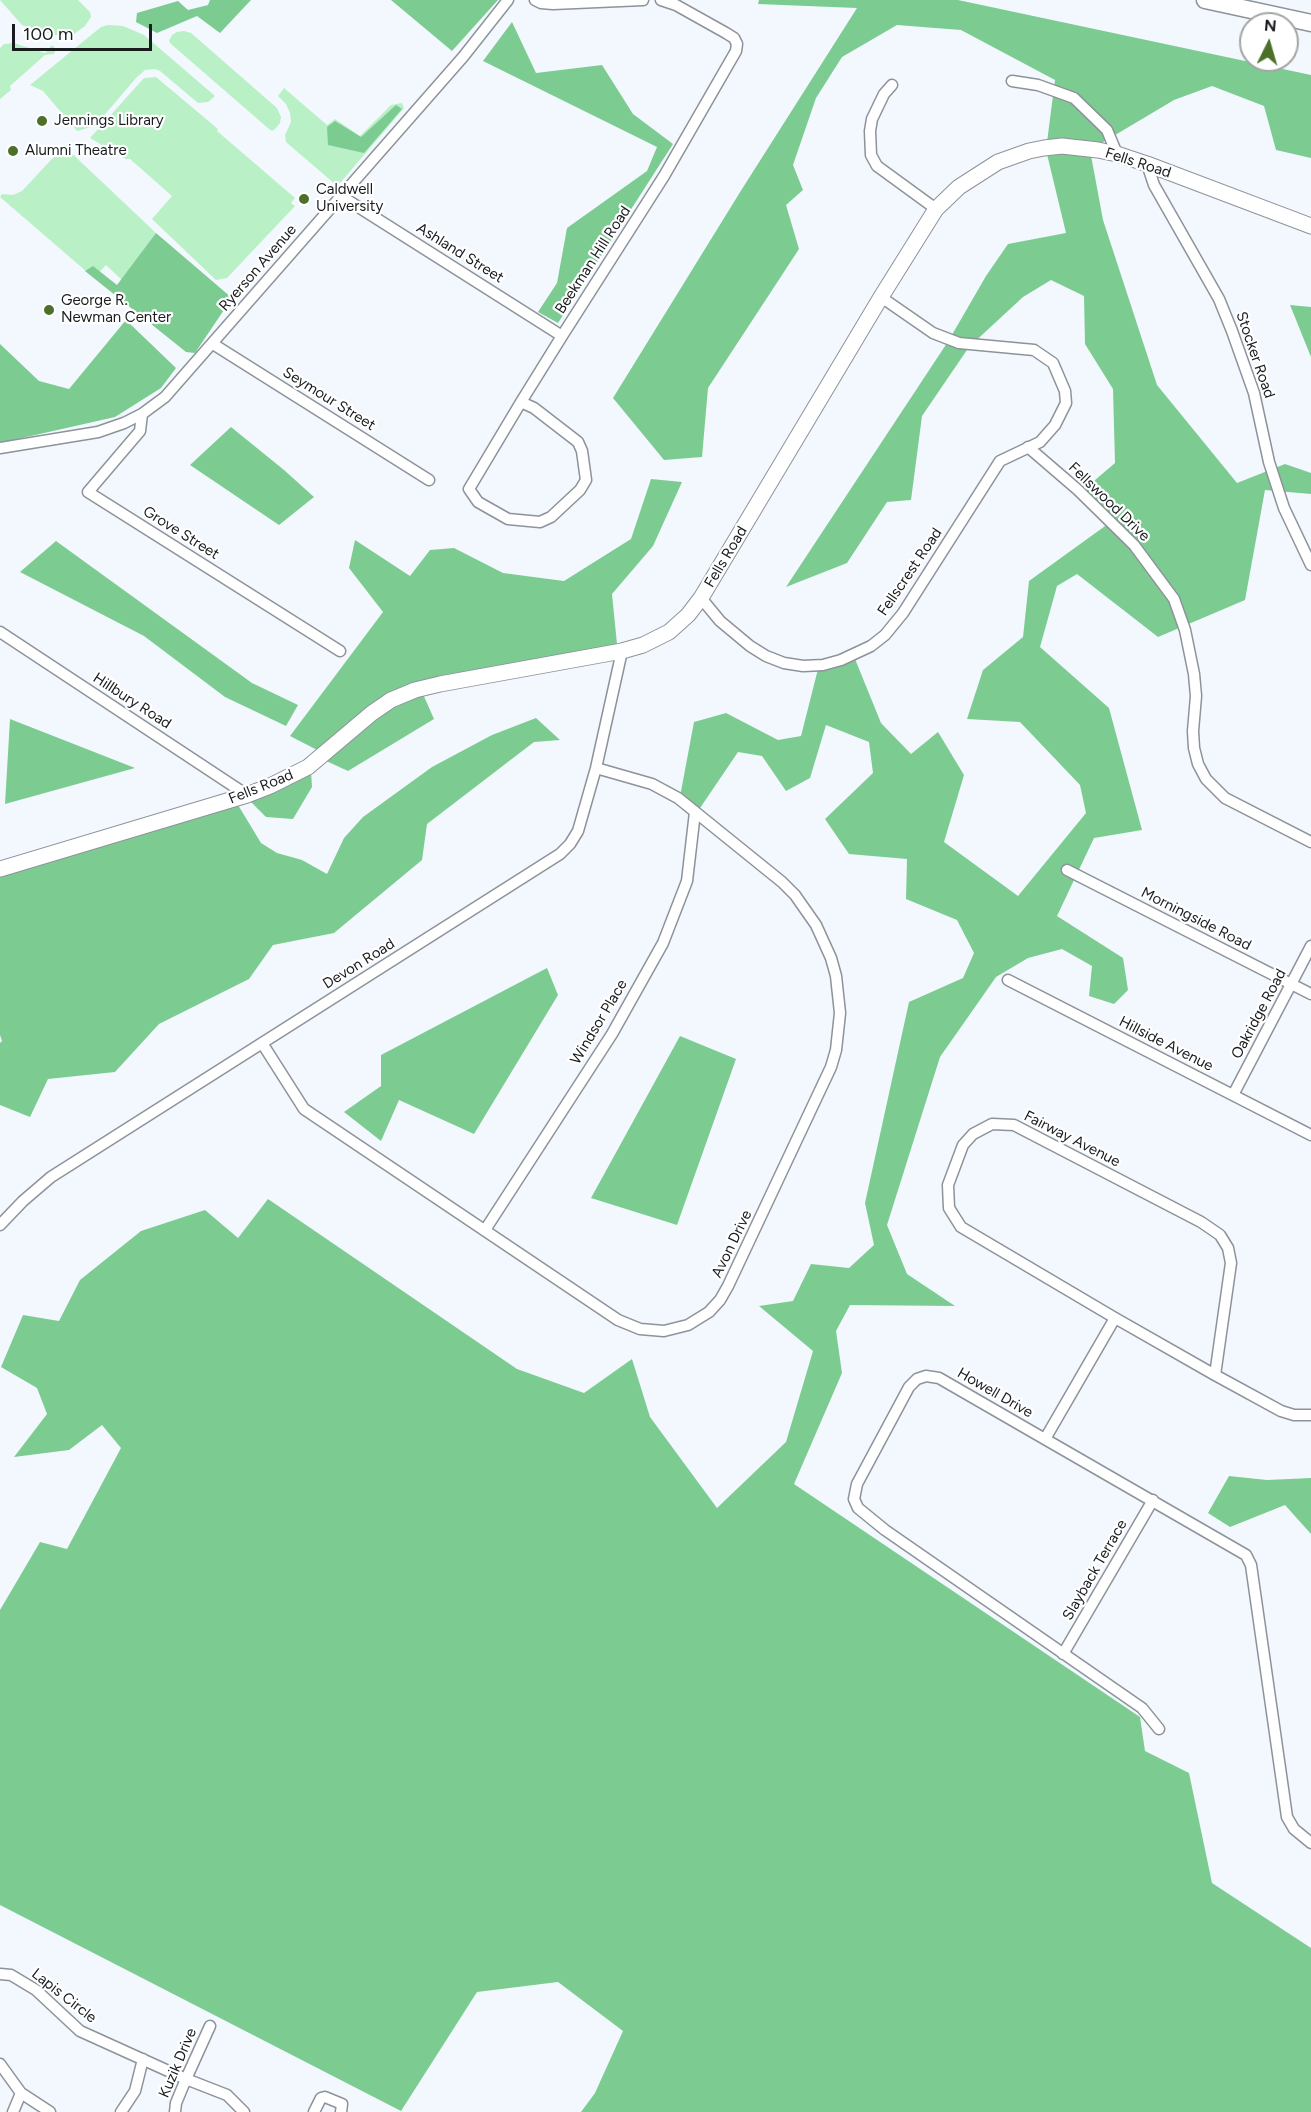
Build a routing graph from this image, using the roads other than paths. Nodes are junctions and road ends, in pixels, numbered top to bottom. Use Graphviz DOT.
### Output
graph roads {
  1 [pos="508,0"];
  2 [pos="535,0"];
  3 [pos="643,0"];
  4 [pos="661,0"];
  5 [pos="1205,0"];
  6 [pos="1311,22"];
  7 [pos="1012,81"];
  8 [pos="892,85"];
  9 [pos="1118,154"];
  10 [pos="1147,164"];
  11 [pos="341,196"];
  12 [pos="936,209"];
  13 [pos="1311,226"];
  14 [pos="881,297"];
  15 [pos="562,336"];
  16 [pos="213,344"];
  17 [pos="521,402"];
  18 [pos="142,414"];
  19 [pos="1028,447"];
  20 [pos="0,448"];
  21 [pos="429,480"];
  22 [pos="1311,565"];
  23 [pos="701,598"];
  24 [pos="0,632"];
  25 [pos="340,651"];
  26 [pos="622,651"];
  27 [pos="596,768"];
  28 [pos="247,795"];
  29 [pos="695,812"];
  30 [pos="1311,842"];
  31 [pos="0,869"];
  32 [pos="1067,870"];
  33 [pos="1311,946"];
  34 [pos="1008,980"];
  35 [pos="1291,984"];
  36 [pos="1311,994"];
  37 [pos="262,1043"];
  38 [pos="1233,1095"];
  39 [pos="1311,1135"];
  40 [pos="0,1225"];
  41 [pos="485,1230"];
  42 [pos="1115,1318"];
  43 [pos="1215,1375"];
  44 [pos="1311,1414"];
  45 [pos="1045,1439"];
  46 [pos="1153,1500"];
  47 [pos="1064,1654"];
  48 [pos="1159,1729"];
  49 [pos="1311,1843"];
  50 [pos="0,1974"];
  51 [pos="210,2026"];
  52 [pos="143,2059"];
  53 [pos="0,2064"];
  54 [pos="186,2079"];
  55 [pos="21,2093"];
  56 [pos="13,2112"];
  57 [pos="50,2112"];
  58 [pos="121,2112"];
  59 [pos="175,2112"];
  60 [pos="244,2112"];
  61 [pos="314,2112"];
  62 [pos="341,2112"];
  1 -- 11 [label="street, Ryerson Avenue"];
  2 -- 3 [label="street"];
  4 -- 15 [label="street, Beekman Hill Road"];
  5 -- 6 [label="main road"];
  7 -- 9 [label="street"];
  8 -- 12 [label="street"];
  9 -- 10 [label="street, Fells Road"];
  9 -- 12 [label="street, Fells Road"];
  10 -- 13 [label="street, Fells Road"];
  10 -- 22 [label="street, Stocker Road"];
  11 -- 15 [label="street, Ashland Street"];
  11 -- 16 [label="street, Ryerson Avenue"];
  12 -- 14 [label="street, Fells Road"];
  14 -- 19 [label="street"];
  14 -- 23 [label="street, Fells Road"];
  15 -- 17 [label="street, Beekman Hill Road"];
  16 -- 18 [label="street, Ryerson Avenue"];
  16 -- 21 [label="street, Seymour Street"];
  17 -- 17 [label="street, Beekman Hill Road"];
  18 -- 20 [label="street, Ryerson Avenue"];
  18 -- 25 [label="street, Grove Street"];
  19 -- 23 [label="street, Fellscrest Road"];
  19 -- 30 [label="street, Fellswood Drive"];
  23 -- 26 [label="street, Fells Road"];
  24 -- 28 [label="street, Hillbury Road"];
  26 -- 27 [label="street, Devon Road"];
  26 -- 28 [label="street, Fells Road"];
  27 -- 29 [label="street, Avon Drive"];
  27 -- 37 [label="street, Devon Road"];
  28 -- 31 [label="street, Fells Road"];
  29 -- 41 [label="street, Windsor Place"];
  29 -- 41 [label="street, Avon Drive"];
  32 -- 35 [label="street, Morningside Road"];
  33 -- 35 [label="street, Oakridge Road"];
  34 -- 38 [label="street, Hillside Avenue"];
  35 -- 36 [label="street, Morningside Road"];
  35 -- 38 [label="street, Oakridge Road"];
  37 -- 40 [label="street, Devon Road"];
  37 -- 41 [label="street, Avon Drive"];
  38 -- 39 [label="street, Hillside Avenue"];
  42 -- 43 [label="street, Fairway Avenue"];
  42 -- 43 [label="street, Fairway Avenue"];
  42 -- 45 [label="street"];
  43 -- 44 [label="street, Fairway Avenue"];
  45 -- 46 [label="street, Howell Drive"];
  45 -- 47 [label="street, Howell Drive"];
  46 -- 47 [label="street, Slayback Terrace"];
  46 -- 49 [label="street, Howell Drive"];
  47 -- 48 [label="street, Howell Drive"];
  50 -- 52 [label="street, Lapis Circle"];
  51 -- 54 [label="street, Kuzik Drive"];
  52 -- 54 [label="street, Lapis Circle"];
  52 -- 58 [label="street"];
  53 -- 55 [label="street"];
  54 -- 59 [label="street, Kuzik Drive"];
  54 -- 60 [label="street, Lapis Circle"];
  55 -- 56 [label="street"];
  55 -- 57 [label="street"];
  61 -- 62 [label="street"];
}
